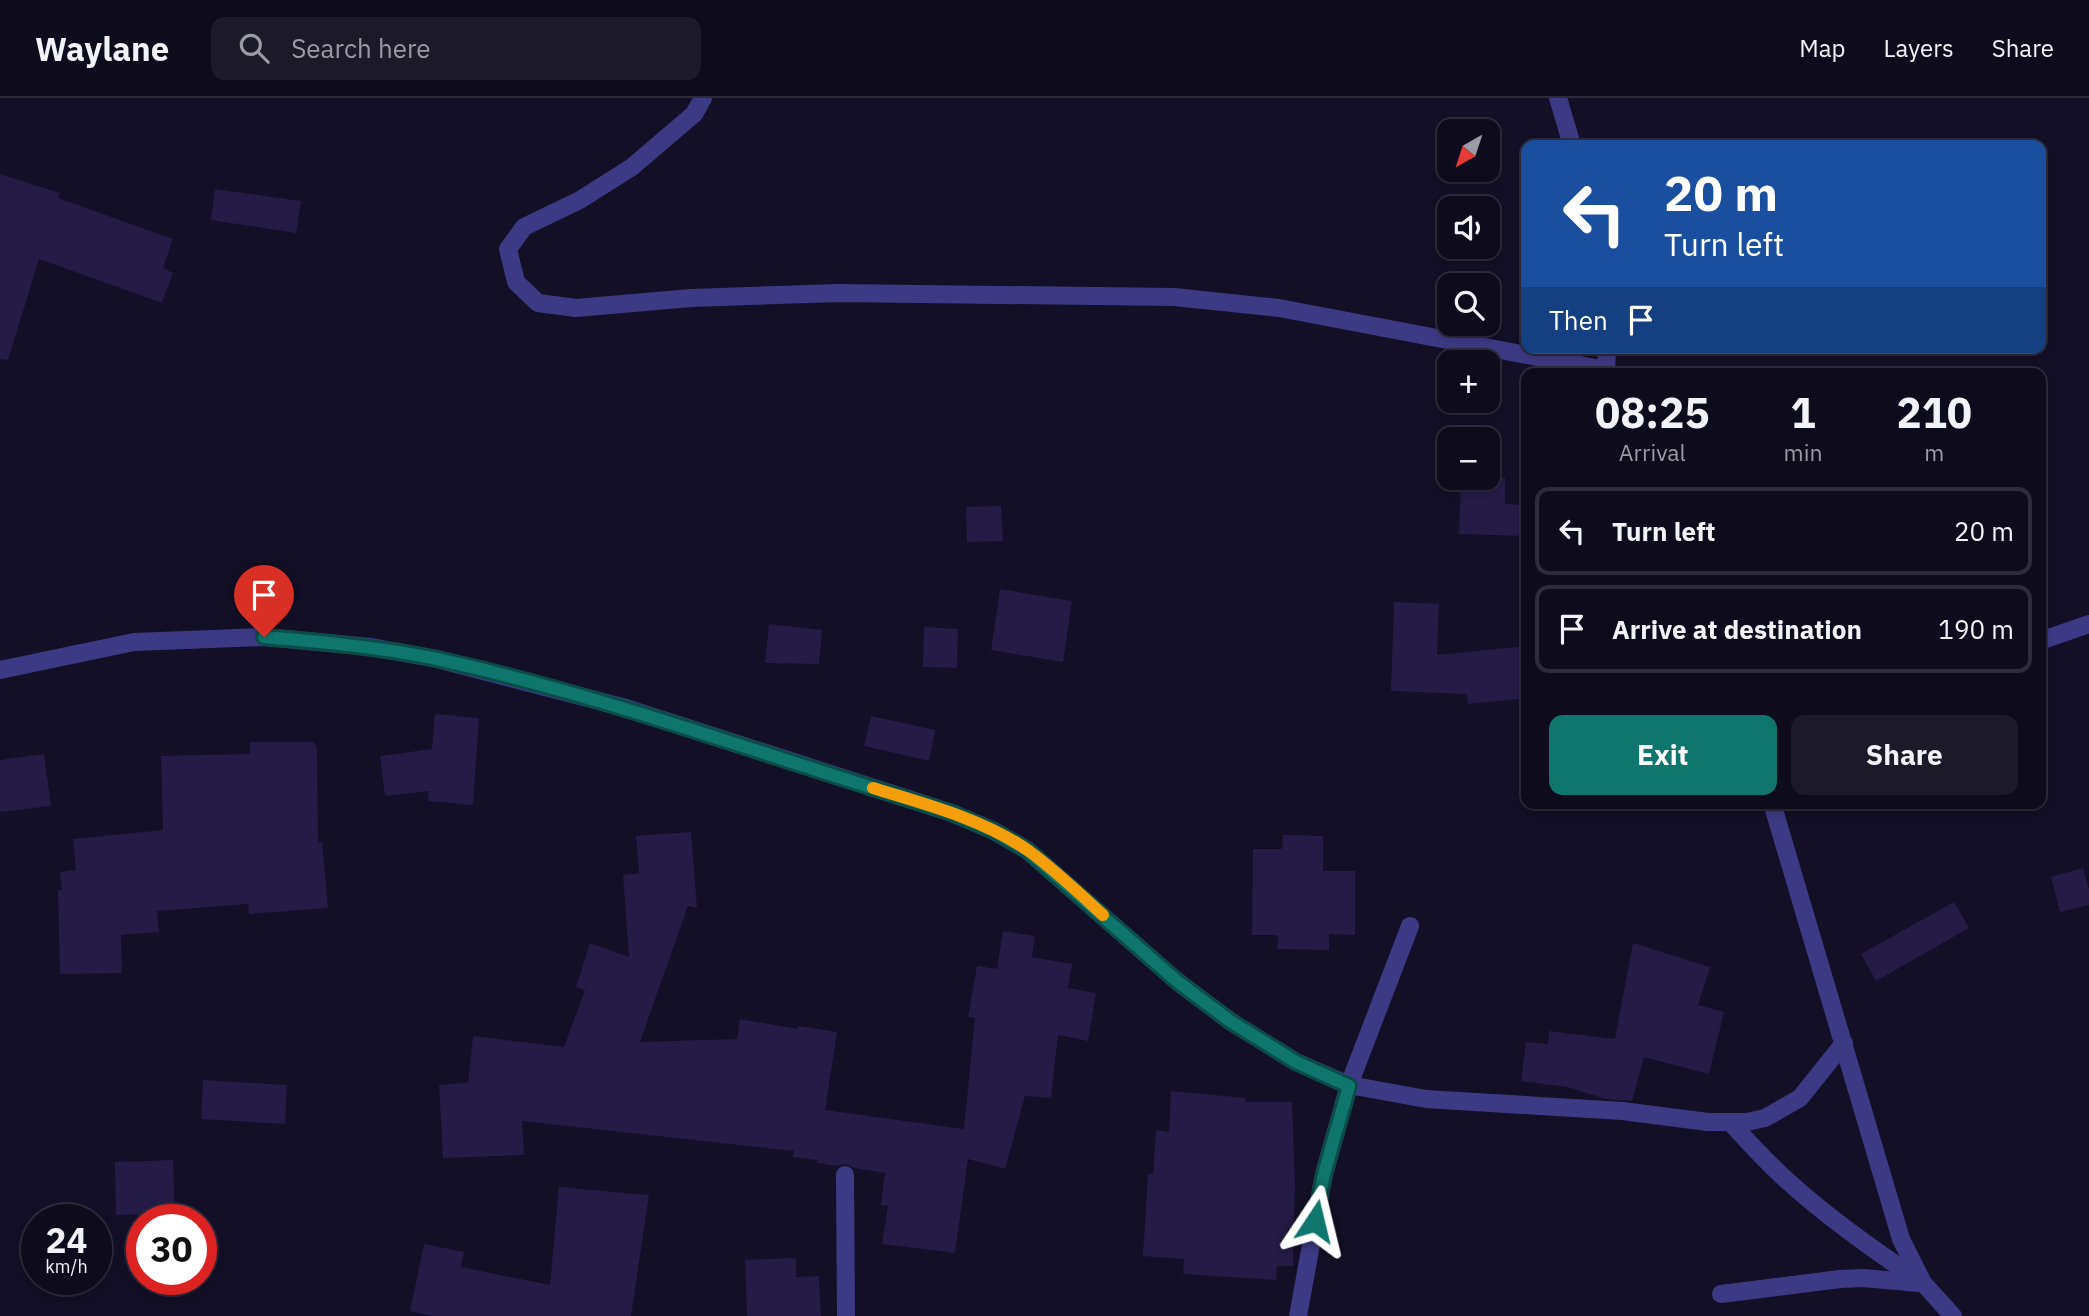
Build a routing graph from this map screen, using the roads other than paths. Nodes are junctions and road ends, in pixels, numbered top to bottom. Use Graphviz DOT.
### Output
graph roads {
  1 [pos="703,98"];
  2 [pos="1558,98"];
  3 [pos="1571,140"];
  4 [pos="1590,368"];
  5 [pos="2089,624"];
  6 [pos="2046,640"];
  7 [pos="0,670"];
  8 [pos="1774,809"];
  9 [pos="1410,926"];
  10 [pos="1844,1043"];
  11 [pos="1349,1086"];
  12 [pos="1731,1123"];
  13 [pos="845,1175"];
  14 [pos="1923,1283"];
  15 [pos="1721,1294"];
  16 [pos="846,1316"];
  17 [pos="1298,1316"];
  18 [pos="1952,1316"];
  1 -- 4 [label="street"];
  2 -- 3 [label="street"];
  5 -- 6 [label="street"];
  7 -- 11 [label="street"];
  8 -- 10 [label="street"];
  9 -- 11 [label="street"];
  10 -- 12 [label="street"];
  10 -- 14 [label="street"];
  11 -- 12 [label="street"];
  11 -- 17 [label="street"];
  12 -- 14 [label="street"];
  13 -- 16 [label="street"];
  14 -- 15 [label="street"];
  14 -- 18 [label="street"];
}
